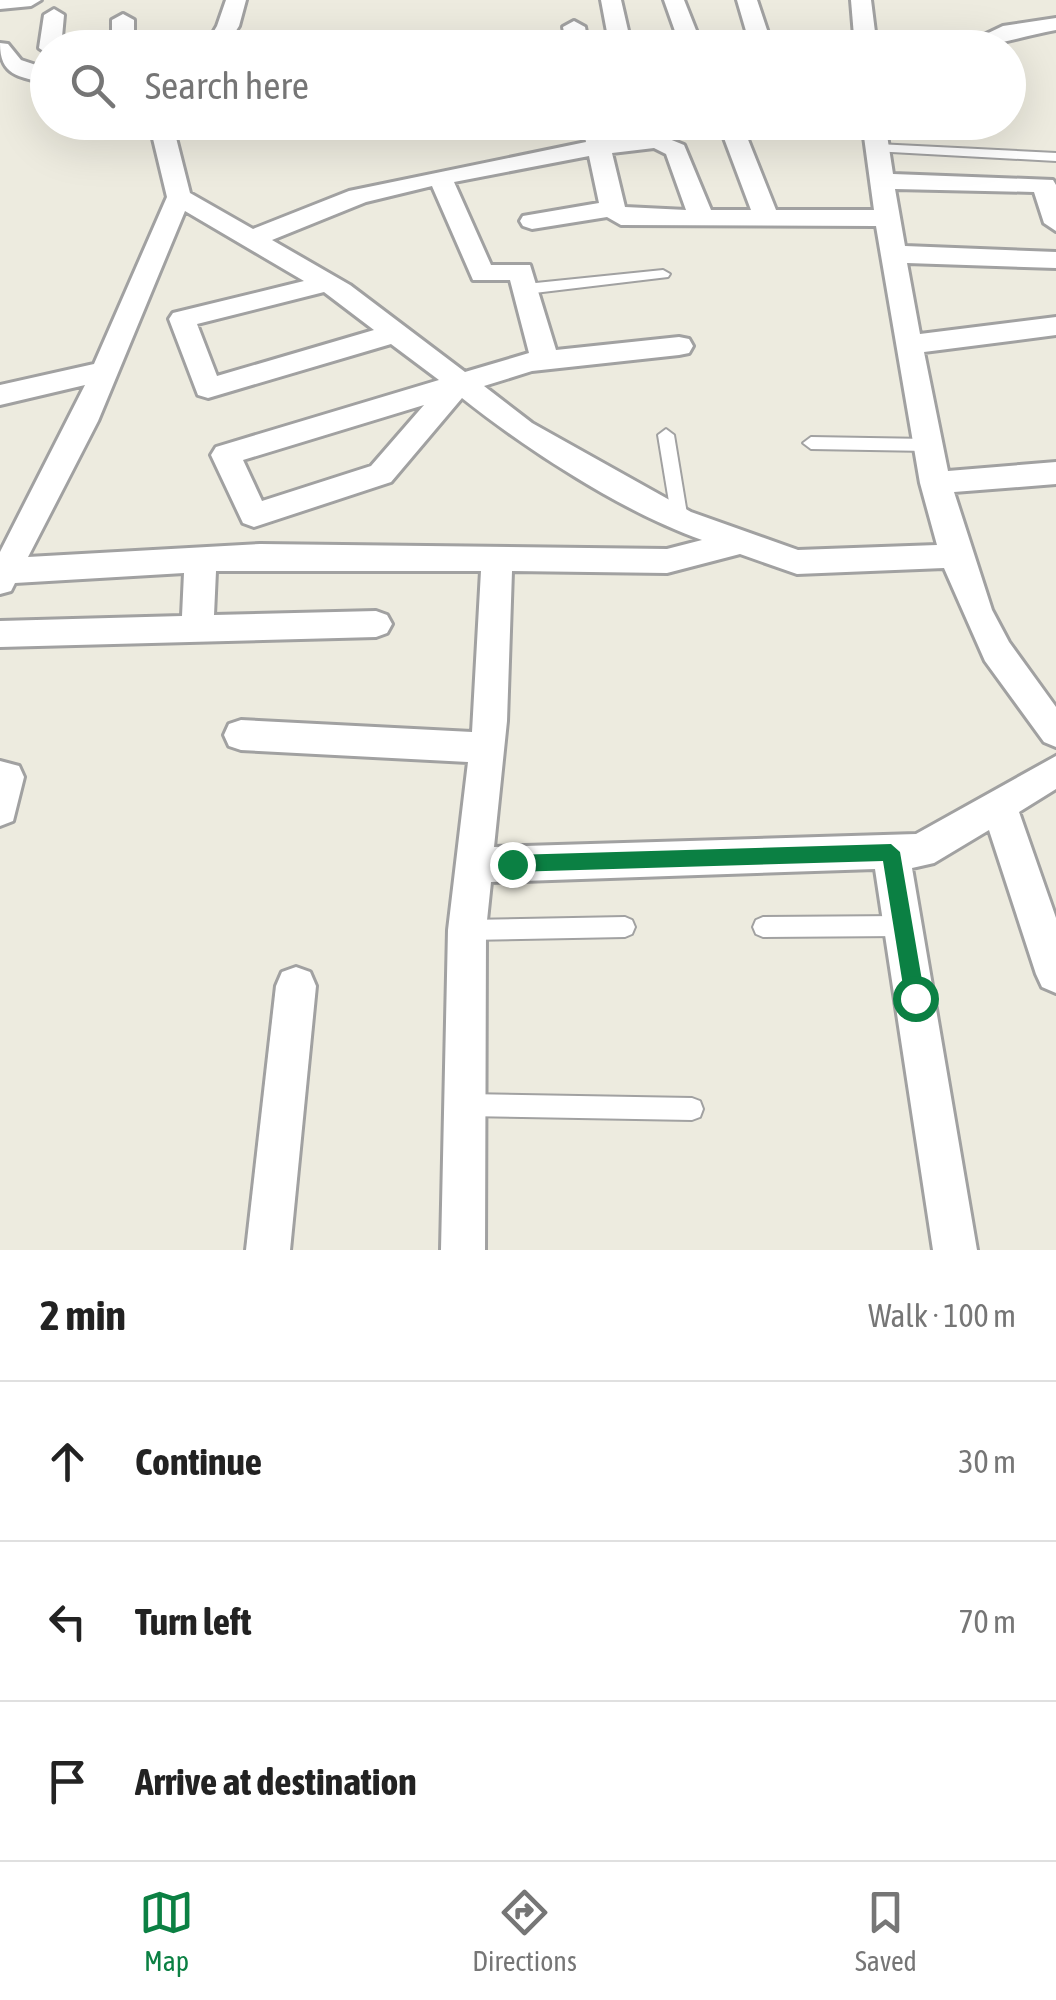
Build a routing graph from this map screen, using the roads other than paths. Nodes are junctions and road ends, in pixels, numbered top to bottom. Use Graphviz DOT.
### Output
graph roads {
  1 [pos="31,0"];
  2 [pos="236,0"];
  3 [pos="611,0"];
  4 [pos="674,0"];
  5 [pos="747,0"];
  6 [pos="860,0"];
  7 [pos="0,3"];
  8 [pos="54,15"];
  9 [pos="124,20"];
  10 [pos="1056,24"];
  11 [pos="52,30"];
  12 [pos="124,30"];
  13 [pos="225,30"];
  14 [pos="617,30"];
  15 [pos="685,30"];
  16 [pos="756,30"];
  17 [pos="864,30"];
  18 [pos="1017,30"];
  19 [pos="3,58"];
  20 [pos="30,70"];
  21 [pos="165,140"];
  22 [pos="597,140"];
  23 [pos="736,140"];
  24 [pos="876,140"];
  25 [pos="916,140"];
  26 [pos="599,147"];
  27 [pos="1056,157"];
  28 [pos="440,178"];
  29 [pos="882,181"];
  30 [pos="179,197"];
  31 [pos="612,209"];
  32 [pos="701,217"];
  33 [pos="766,217"];
  34 [pos="887,218"];
  35 [pos="532,221"];
  36 [pos="1056,223"];
  37 [pos="252,239"];
  38 [pos="892,254"];
  39 [pos="1056,260"];
  40 [pos="663,274"];
  41 [pos="328,283"];
  42 [pos="526,289"];
  43 [pos="182,319"];
  44 [pos="1056,326"];
  45 [pos="123,330"];
  46 [pos="396,333"];
  47 [pos="909,345"];
  48 [pos="680,346"];
  49 [pos="545,360"];
  50 [pos="105,371"];
  51 [pos="460,382"];
  52 [pos="0,395"];
  53 [pos="666,436"];
  54 [pos="811,443"];
  55 [pos="928,445"];
  56 [pos="1056,473"];
  57 [pos="935,484"];
  58 [pos="680,520"];
  59 [pos="736,543"];
  60 [pos="954,556"];
  61 [pos="201,559"];
  62 [pos="497,559"];
  63 [pos="2,577"];
  64 [pos="376,624"];
  65 [pos="196,629"];
  66 [pos="0,634"];
  67 [pos="1053,725"];
  68 [pos="241,735"];
  69 [pos="487,748"];
  70 [pos="1056,771"];
  71 [pos="0,777"];
  72 [pos="999,805"];
  73 [pos="0,810"];
  74 [pos="891,852"];
  75 [pos="474,865"];
  76 [pos="903,926"];
  77 [pos="625,927"];
  78 [pos="764,928"];
  79 [pos="467,930"];
  80 [pos="1056,974"];
  81 [pos="296,986"];
  82 [pos="465,1105"];
  83 [pos="692,1109"];
  84 [pos="268,1250"];
  85 [pos="464,1250"];
  86 [pos="955,1250"];
  1 -- 7 [label="street"];
  2 -- 13 [label="street"];
  3 -- 14 [label="street"];
  4 -- 15 [label="street"];
  5 -- 16 [label="street"];
  6 -- 17 [label="street"];
  8 -- 11 [label="street"];
  9 -- 12 [label="street"];
  10 -- 18 [label="street"];
  19 -- 20 [label="street"];
  21 -- 30 [label="street"];
  22 -- 26 [label="street"];
  23 -- 33 [label="street"];
  24 -- 29 [label="street"];
  25 -- 27 [label="lane"];
  26 -- 28 [label="street"];
  26 -- 31 [label="street"];
  26 -- 32 [label="street"];
  28 -- 37 [label="street"];
  28 -- 42 [label="street"];
  29 -- 34 [label="street"];
  29 -- 36 [label="street"];
  30 -- 37 [label="street"];
  30 -- 45 [label="street"];
  31 -- 32 [label="street"];
  31 -- 35 [label="street"];
  32 -- 33 [label="street"];
  33 -- 34 [label="street"];
  34 -- 38 [label="street"];
  37 -- 41 [label="street"];
  38 -- 39 [label="street"];
  38 -- 47 [label="street"];
  40 -- 42 [label="lane"];
  41 -- 43 [label="street"];
  41 -- 46 [label="street"];
  42 -- 49 [label="street"];
  43 -- 45 [label="street"];
  43 -- 46 [label="street"];
  44 -- 47 [label="street"];
  45 -- 50 [label="street"];
  46 -- 51 [label="street"];
  47 -- 55 [label="street"];
  48 -- 49 [label="street"];
  49 -- 51 [label="street"];
  50 -- 52 [label="street"];
  50 -- 63 [label="street"];
  51 -- 51 [label="street"];
  51 -- 58 [label="street"];
  53 -- 58 [label="lane"];
  54 -- 55 [label="lane"];
  55 -- 57 [label="street"];
  56 -- 57 [label="street"];
  57 -- 60 [label="street"];
  58 -- 59 [label="street"];
  59 -- 60 [label="street"];
  59 -- 62 [label="street"];
  60 -- 67 [label="street"];
  61 -- 62 [label="street"];
  61 -- 63 [label="street"];
  61 -- 65 [label="street"];
  62 -- 69 [label="street"];
  64 -- 65 [label="street"];
  65 -- 66 [label="street"];
  68 -- 69 [label="street"];
  69 -- 75 [label="street"];
  70 -- 72 [label="street"];
  71 -- 73 [label="street"];
  72 -- 74 [label="street"];
  72 -- 80 [label="street"];
  74 -- 75 [label="street"];
  74 -- 76 [label="street"];
  75 -- 79 [label="street"];
  76 -- 78 [label="lane"];
  76 -- 86 [label="street"];
  77 -- 79 [label="lane"];
  79 -- 82 [label="street"];
  81 -- 84 [label="street"];
  82 -- 83 [label="lane"];
  82 -- 85 [label="street"];
}
